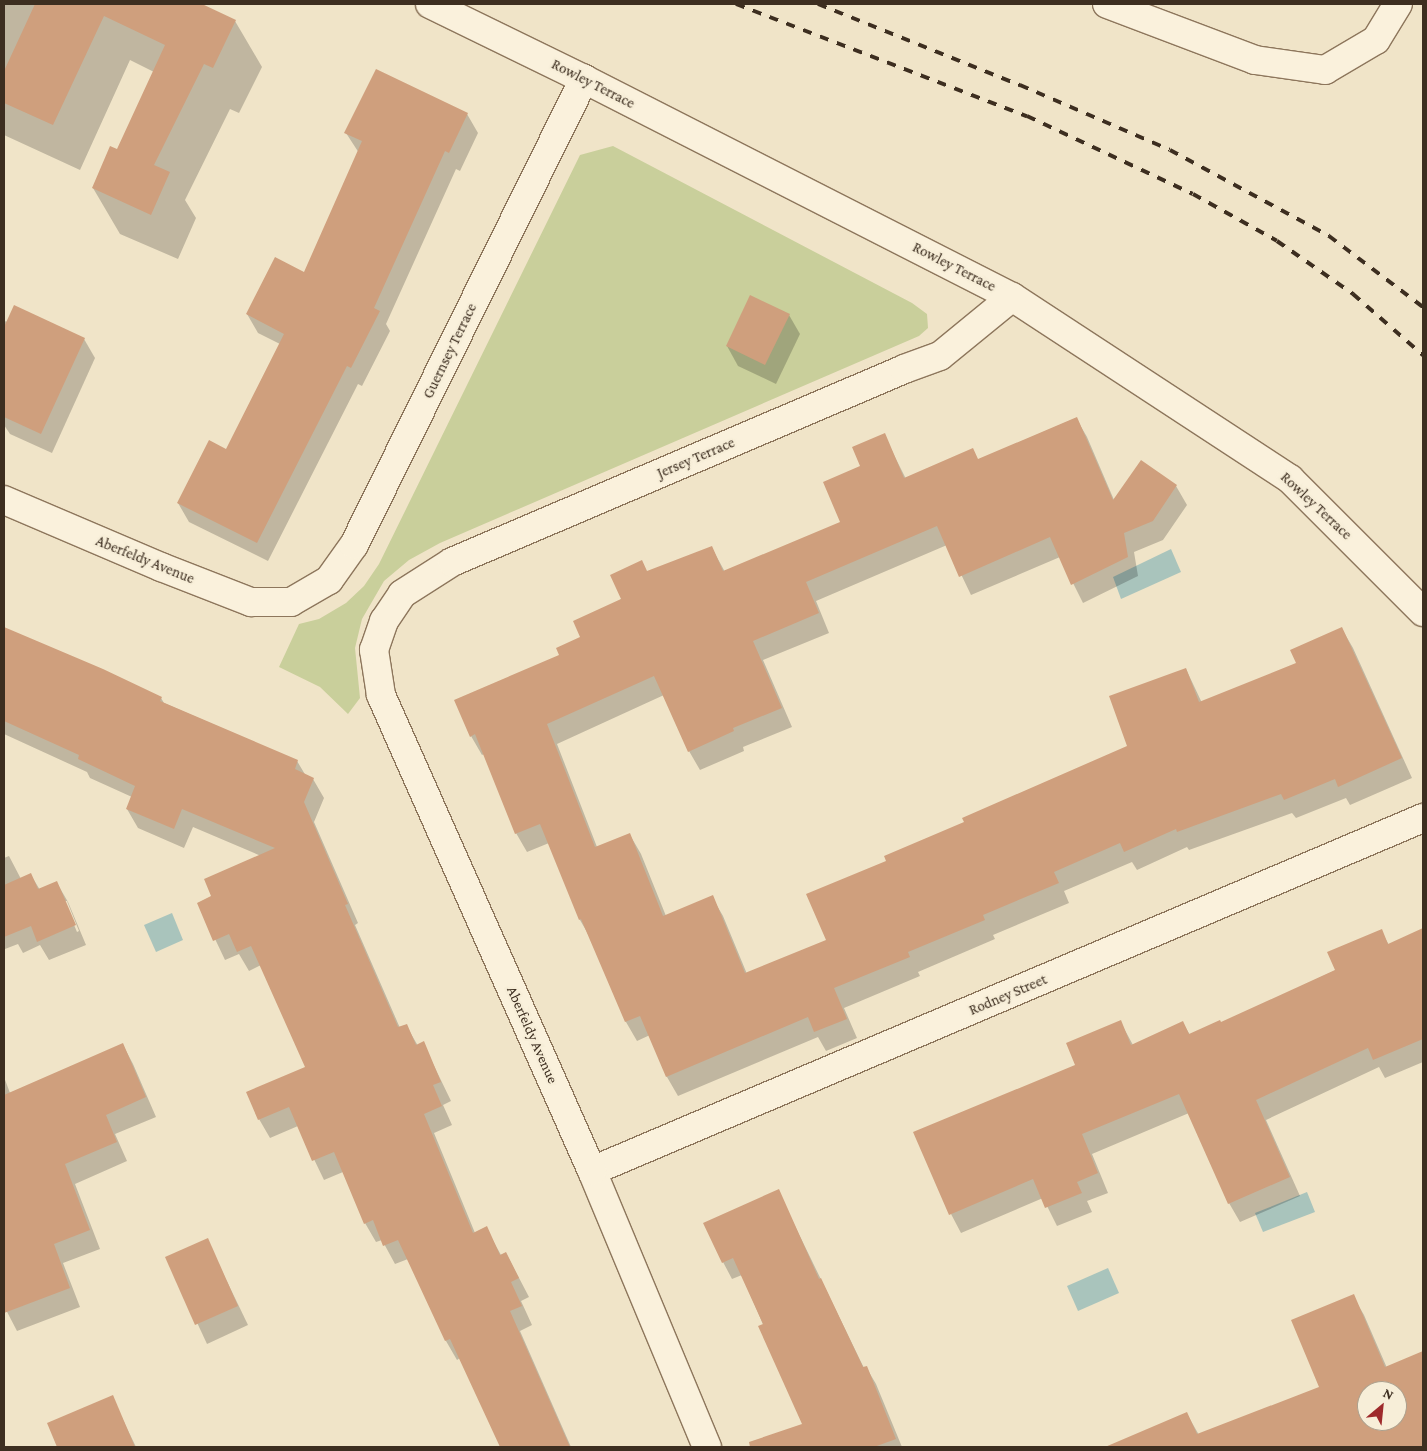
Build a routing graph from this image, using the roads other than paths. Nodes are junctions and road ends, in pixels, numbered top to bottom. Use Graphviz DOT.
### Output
graph roads {
  1 [pos="430,4"];
  2 [pos="1107,4"];
  3 [pos="1398,4"];
  4 [pos="584,79"];
  5 [pos="1012,297"];
  6 [pos="4,500"];
  7 [pos="290,602"];
  8 [pos="1423,612"];
  9 [pos="384,621"];
  10 [pos="1423,818"];
  11 [pos="592,1171"];
  12 [pos="707,1447"];
  1 -- 4 [label="street, Rowley Terrace"];
  2 -- 3 [label="street"];
  4 -- 5 [label="street, Rowley Terrace"];
  4 -- 7 [label="street, Guernsey Terrace"];
  5 -- 8 [label="street, Rowley Terrace"];
  5 -- 9 [label="street, Jersey Terrace"];
  6 -- 7 [label="street, Aberfeldy Avenue"];
  9 -- 11 [label="street, Aberfeldy Avenue"];
  10 -- 11 [label="street, Rodney Street"];
  11 -- 12 [label="street, Aberfeldy Avenue"];
}
